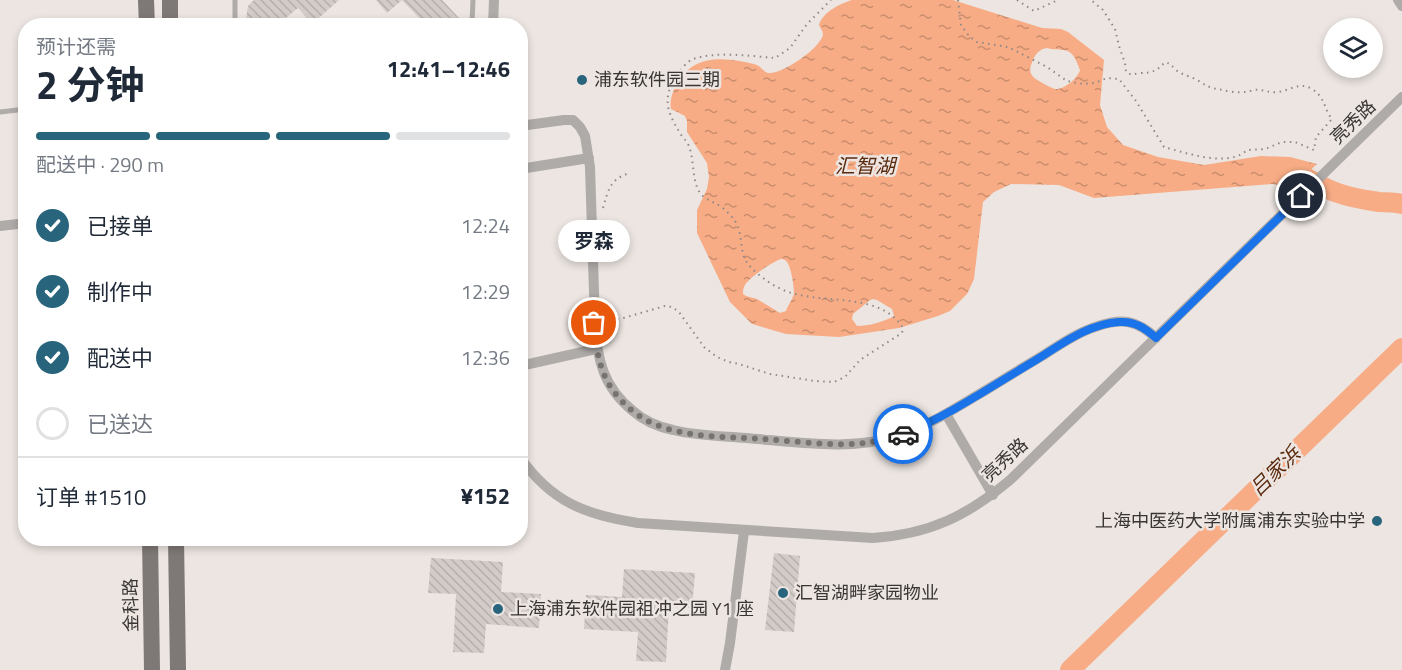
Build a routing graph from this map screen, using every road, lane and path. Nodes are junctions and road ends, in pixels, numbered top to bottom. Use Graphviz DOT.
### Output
graph roads {
  1 [pos="146,0"];
  2 [pos="170,0"];
  3 [pos="235,0"];
  4 [pos="473,0"];
  5 [pos="494,0"];
  6 [pos="831,0"];
  7 [pos="958,0"];
  8 [pos="1017,0"];
  9 [pos="1058,0"];
  10 [pos="1091,0"];
  11 [pos="1398,0"];
  12 [pos="1402,6"];
  13 [pos="147,18"];
  14 [pos="170,18"];
  15 [pos="236,18"];
  16 [pos="472,18"];
  17 [pos="493,18"];
  18 [pos="1402,98"];
  19 [pos="18,110"];
  20 [pos="0,112"];
  21 [pos="528,125"];
  22 [pos="589,158"];
  23 [pos="528,168"];
  24 [pos="627,174"];
  25 [pos="600,215"];
  26 [pos="18,224"];
  27 [pos="0,226"];
  28 [pos="602,323"];
  29 [pos="1156,338"];
  30 [pos="596,349"];
  31 [pos="528,364"];
  32 [pos="946,414"];
  33 [pos="528,466"];
  34 [pos="993,495"];
  35 [pos="744,531"];
  36 [pos="150,546"];
  37 [pos="176,546"];
  38 [pos="152,670"];
  39 [pos="178,670"];
  40 [pos="725,670"];
  1 -- 13 [label="main road"];
  2 -- 14 [label="main road"];
  3 -- 15 [label="lane"];
  4 -- 16 [label="lane"];
  5 -- 17 [label="street"];
  6 -- 28 [label="path"];
  7 -- 10 [label="path"];
  8 -- 9 [label="path"];
  11 -- 12 [label="street"];
  18 -- 29 [label="street, 亮秀路"];
  19 -- 20 [label="lane"];
  21 -- 22 [label="street"];
  22 -- 23 [label="street"];
  22 -- 30 [label="street"];
  24 -- 25 [label="path"];
  26 -- 27 [label="street"];
  29 -- 32 [label="street"];
  29 -- 34 [label="street, 亮秀路"];
  30 -- 31 [label="street"];
  30 -- 32 [label="street"];
  32 -- 34 [label="street"];
  33 -- 35 [label="street, 亮秀路"];
  34 -- 35 [label="street, 亮秀路"];
  35 -- 40 [label="street"];
  36 -- 38 [label="main road, 金科路"];
  37 -- 39 [label="main road"];
}
